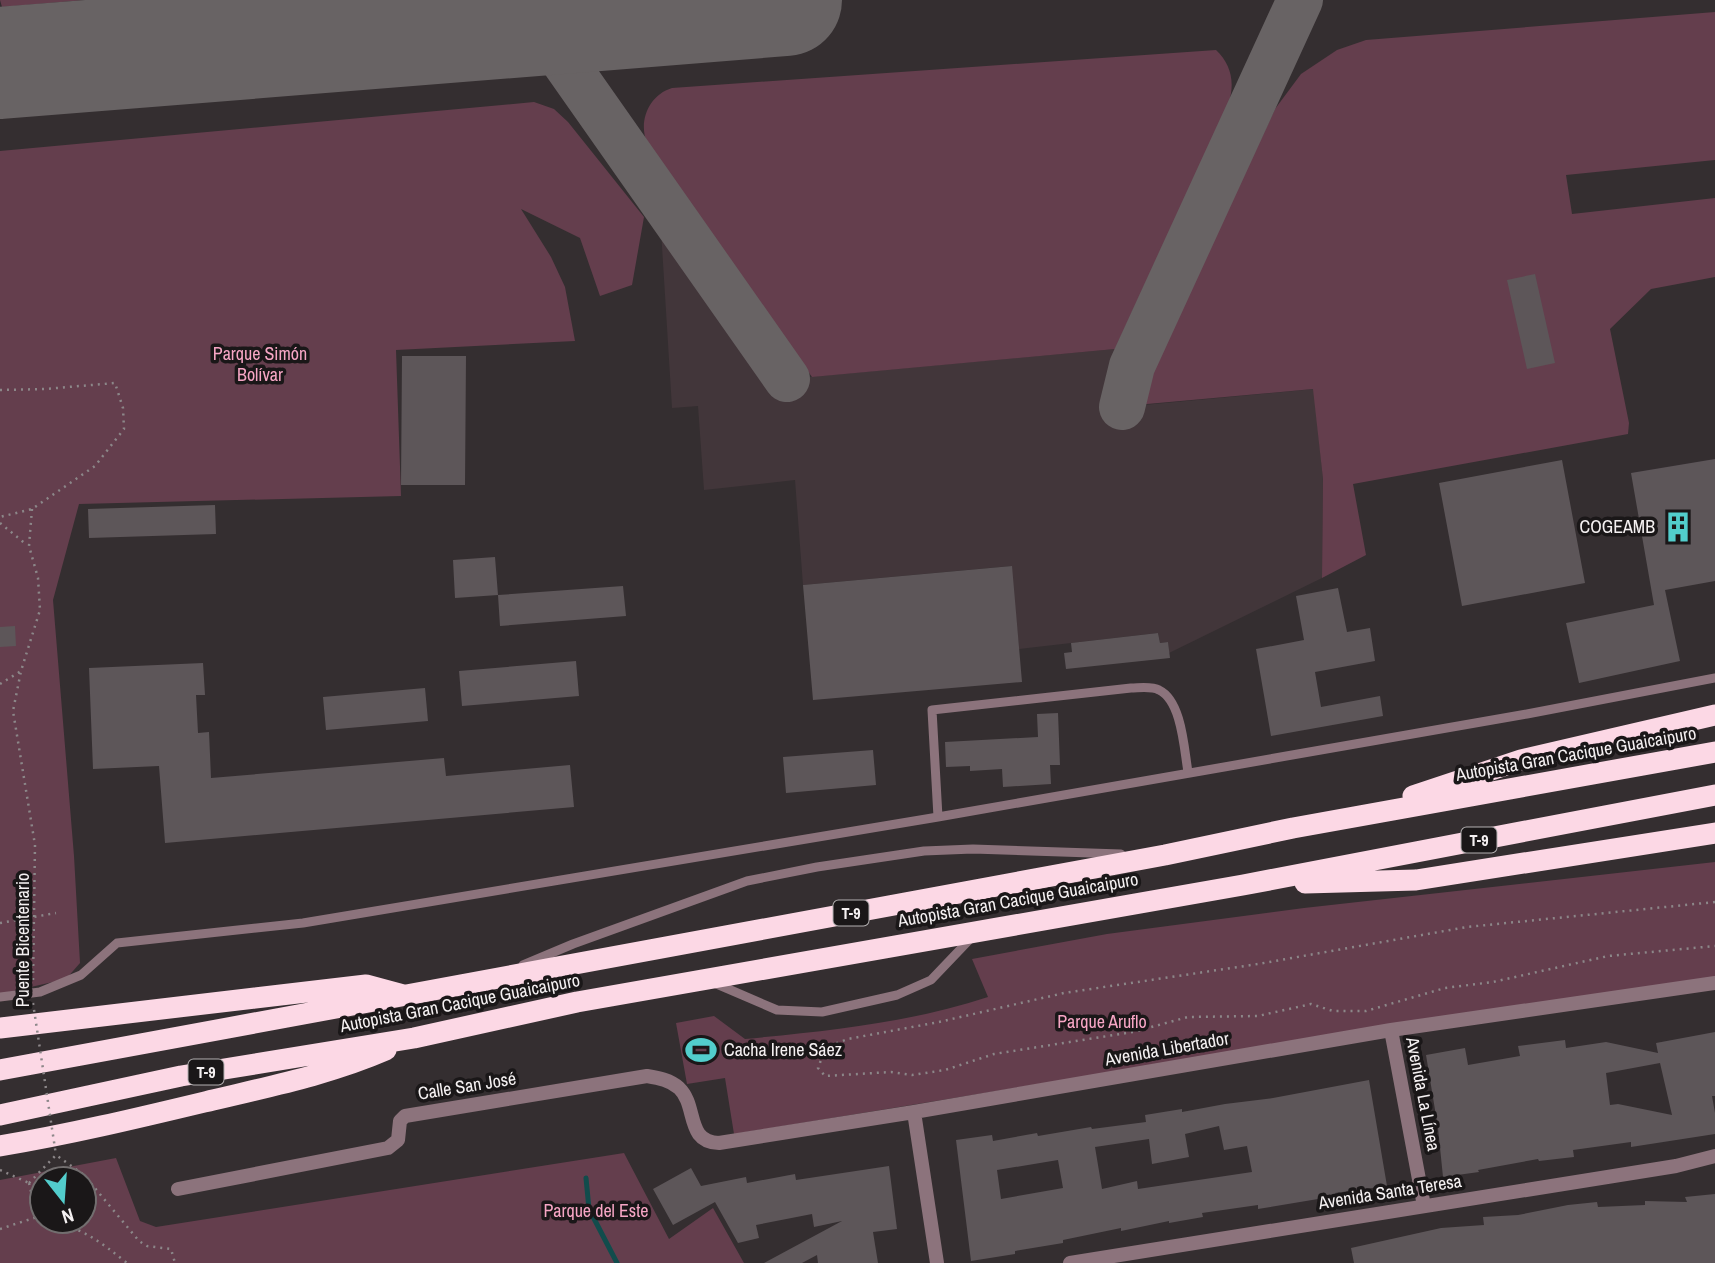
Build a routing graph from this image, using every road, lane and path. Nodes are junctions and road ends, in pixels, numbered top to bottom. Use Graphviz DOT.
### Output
graph roads {
  1 [pos="0,390"];
  2 [pos="33,509"];
  3 [pos="0,517"];
  4 [pos="0,523"];
  5 [pos="29,546"];
  6 [pos="21,671"];
  7 [pos="1715,678"];
  8 [pos="0,684"];
  9 [pos="1715,716"];
  10 [pos="1715,752"];
  11 [pos="1188,772"];
  12 [pos="1715,795"];
  13 [pos="938,817"];
  14 [pos="1346,819"];
  15 [pos="1715,833"];
  16 [pos="1650,843"];
  17 [pos="1715,848"];
  18 [pos="1165,855"];
  19 [pos="1244,885"];
  20 [pos="1715,902"];
  21 [pos="56,914"];
  22 [pos="0,923"];
  23 [pos="979,930"];
  24 [pos="1715,946"];
  25 [pos="704,979"];
  26 [pos="1715,983"];
  27 [pos="438,989"];
  28 [pos="33,990"];
  29 [pos="408,996"];
  30 [pos="0,997"];
  31 [pos="33,1003"];
  32 [pos="0,1028"];
  33 [pos="1391,1030"];
  34 [pos="414,1038"];
  35 [pos="0,1070"];
  36 [pos="662,1079"];
  37 [pos="914,1112"];
  38 [pos="0,1115"];
  39 [pos="0,1146"];
  40 [pos="56,1155"];
  41 [pos="1715,1156"];
  42 [pos="47,1165"];
  43 [pos="0,1170"];
  44 [pos="28,1184"];
  45 [pos="178,1189"];
  46 [pos="1424,1206"];
  47 [pos="28,1221"];
  48 [pos="0,1228"];
  49 [pos="89,1235"];
  50 [pos="127,1263"];
  51 [pos="175,1263"];
  52 [pos="937,1263"];
  53 [pos="1070,1263"];
  1 -- 2 [label="path"];
  2 -- 3 [label="path"];
  2 -- 5 [label="path"];
  4 -- 5 [label="path"];
  5 -- 6 [label="path, Puente Bicentenario"];
  6 -- 8 [label="path"];
  6 -- 28 [label="path, Puente Bicentenario"];
  7 -- 11 [label="lane"];
  9 -- 14 [label="highway"];
  10 -- 14 [label="highway, Autopista Gran Cacique Guaicaipuro / T-9"];
  11 -- 13 [label="lane"];
  11 -- 13 [label="lane"];
  12 -- 19 [label="highway, Autopista Gran Cacique Guaicaipuro / T-9"];
  13 -- 30 [label="lane"];
  14 -- 18 [label="highway, Autopista Gran Cacique Guaicaipuro / T-9"];
  15 -- 16 [label="highway"];
  16 -- 17 [label="highway"];
  16 -- 19 [label="highway"];
  18 -- 27 [label="highway, Autopista Gran Cacique Guaicaipuro / T-9"];
  18 -- 27 [label="lane"];
  19 -- 23 [label="highway, Autopista Gran Cacique Guaicaipuro / T-9"];
  20 -- 24 [label="path"];
  21 -- 22 [label="path"];
  23 -- 25 [label="highway, Autopista Gran Cacique Guaicaipuro / T-9"];
  23 -- 25 [label="lane"];
  25 -- 34 [label="highway, Autopista Gran Cacique Guaicaipuro / T-9"];
  26 -- 33 [label="street, Avenida Libertador"];
  27 -- 29 [label="highway, Autopista Gran Cacique Guaicaipuro / T-9"];
  29 -- 32 [label="highway"];
  29 -- 35 [label="highway, Autopista Gran Cacique Guaicaipuro / T-9"];
  31 -- 40 [label="path, Puente Bicentenario, bridge"];
  33 -- 37 [label="street, Avenida Libertador"];
  33 -- 46 [label="street, Avenida La Línea"];
  34 -- 38 [label="highway, Autopista Gran Cacique Guaicaipuro / T-9"];
  34 -- 39 [label="highway"];
  36 -- 37 [label="street, Avenida Libertador"];
  36 -- 45 [label="street, Calle San José"];
  37 -- 52 [label="street"];
  40 -- 42 [label="path"];
  40 -- 51 [label="path"];
  41 -- 46 [label="street, Avenida Santa Teresa"];
  43 -- 44 [label="path"];
  46 -- 53 [label="street, Avenida Santa Teresa"];
  47 -- 48 [label="path"];
  49 -- 50 [label="path"];
}
